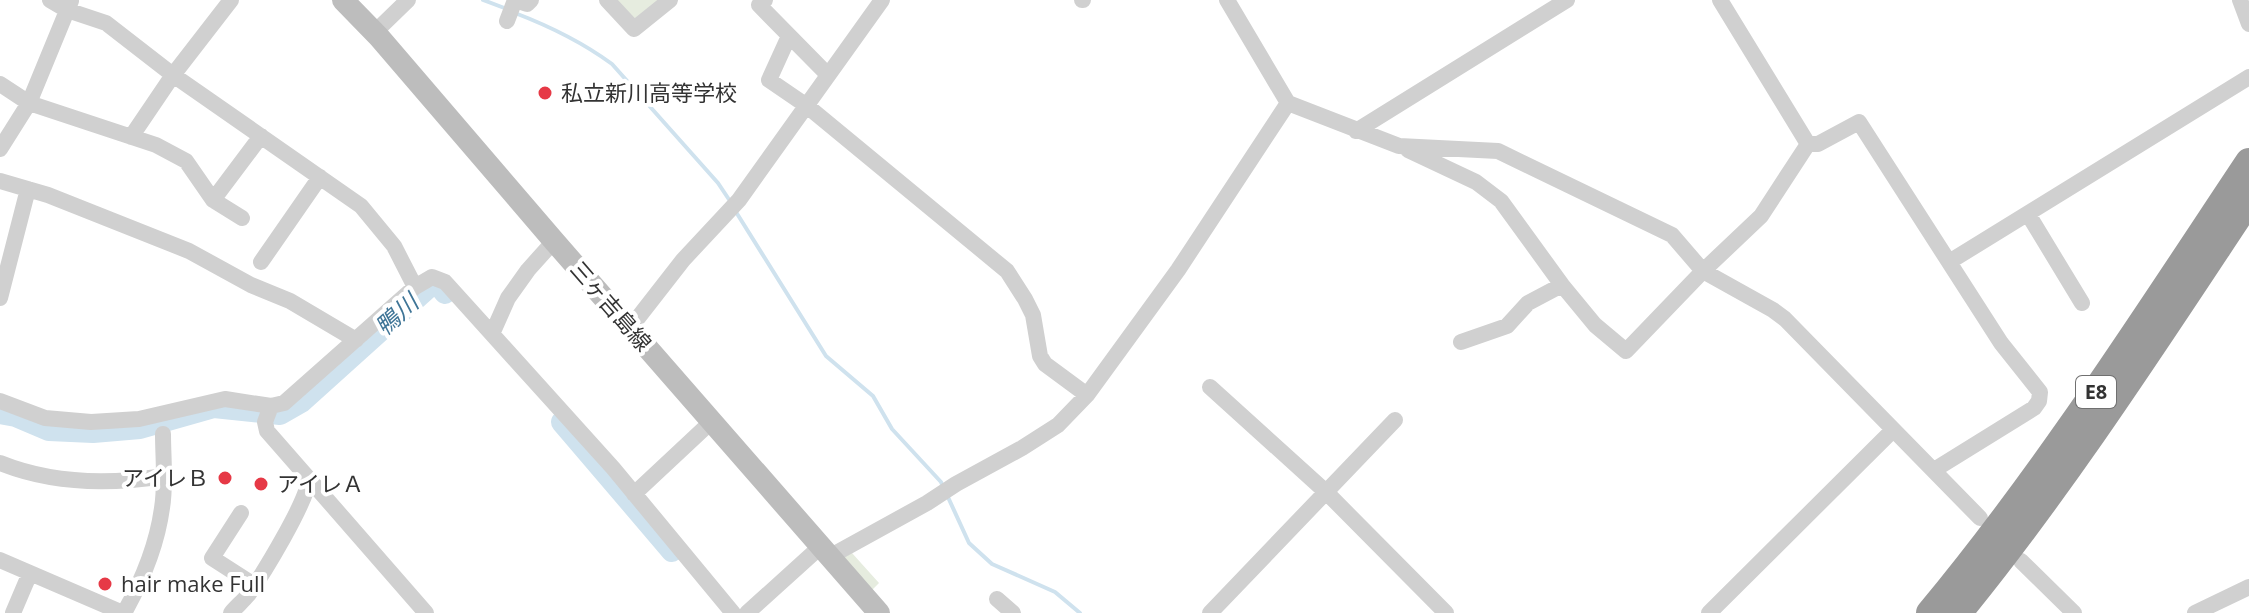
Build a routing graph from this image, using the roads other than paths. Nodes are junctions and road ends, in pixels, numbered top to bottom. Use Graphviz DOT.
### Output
graph roads {
  1 [pos="50,0"];
  2 [pos="231,0"];
  3 [pos="343,0"];
  4 [pos="408,0"];
  5 [pos="515,0"];
  6 [pos="531,0"];
  7 [pos="607,0"];
  8 [pos="670,0"];
  9 [pos="765,0"];
  10 [pos="882,0"];
  11 [pos="1227,0"];
  12 [pos="1567,0"];
  13 [pos="1720,0"];
  14 [pos="2240,0"];
  15 [pos="70,5"];
  16 [pos="507,21"];
  17 [pos="2249,24"];
  18 [pos="375,32"];
  19 [pos="789,36"];
  20 [pos="173,75"];
  21 [pos="828,75"];
  22 [pos="2249,77"];
  23 [pos="0,84"];
  24 [pos="29,103"];
  25 [pos="1288,103"];
  26 [pos="807,106"];
  27 [pos="1356,131"];
  28 [pos="261,136"];
  29 [pos="131,137"];
  30 [pos="1808,144"];
  31 [pos="1399,146"];
  32 [pos="0,149"];
  33 [pos="2249,162"];
  34 [pos="320,177"];
  35 [pos="0,181"];
  36 [pos="28,189"];
  37 [pos="213,200"];
  38 [pos="2249,200"];
  39 [pos="2028,214"];
  40 [pos="242,218"];
  41 [pos="554,241"];
  42 [pos="261,262"];
  43 [pos="1949,262"];
  44 [pos="1703,271"];
  45 [pos="1562,285"];
  46 [pos="415,287"];
  47 [pos="0,298"];
  48 [pos="2082,303"];
  49 [pos="630,328"];
  50 [pos="492,334"];
  51 [pos="356,340"];
  52 [pos="1461,342"];
  53 [pos="1210,387"];
  54 [pos="1087,395"];
  55 [pos="0,401"];
  56 [pos="271,406"];
  57 [pos="1395,420"];
  58 [pos="711,422"];
  59 [pos="1893,430"];
  60 [pos="163,434"];
  61 [pos="0,463"];
  62 [pos="1934,470"];
  63 [pos="164,476"];
  64 [pos="309,479"];
  65 [pos="1326,492"];
  66 [pos="634,494"];
  67 [pos="241,513"];
  68 [pos="1980,518"];
  69 [pos="825,552"];
  70 [pos="0,560"];
  71 [pos="2021,561"];
  72 [pos="30,573"];
  73 [pos="254,585"];
  74 [pos="2249,587"];
  75 [pos="997,599"];
  76 [pos="13,613"];
  77 [pos="124,613"];
  78 [pos="231,613"];
  79 [pos="426,613"];
  80 [pos="733,613"];
  81 [pos="747,613"];
  82 [pos="879,613"];
  83 [pos="1013,613"];
  84 [pos="1210,613"];
  85 [pos="1446,613"];
  86 [pos="1709,613"];
  87 [pos="1930,613"];
  88 [pos="1958,613"];
  89 [pos="2074,613"];
  90 [pos="2195,613"];
  1 -- 15 [label="street"];
  2 -- 20 [label="street"];
  3 -- 18 [label="main road, 三ヶ吉島線"];
  4 -- 18 [label="street"];
  5 -- 6 [label="street"];
  5 -- 16 [label="street"];
  7 -- 8 [label="street"];
  9 -- 19 [label="street"];
  10 -- 21 [label="street"];
  11 -- 25 [label="street"];
  12 -- 27 [label="street"];
  13 -- 30 [label="street"];
  14 -- 17 [label="street"];
  15 -- 20 [label="street"];
  15 -- 24 [label="street"];
  18 -- 41 [label="main road, 三ヶ吉島線"];
  19 -- 21 [label="street"];
  19 -- 26 [label="street"];
  20 -- 28 [label="street"];
  20 -- 29 [label="street"];
  21 -- 26 [label="street"];
  22 -- 39 [label="street"];
  23 -- 24 [label="street"];
  24 -- 29 [label="street"];
  24 -- 32 [label="street"];
  25 -- 27 [label="street"];
  25 -- 54 [label="street"];
  26 -- 49 [label="street"];
  26 -- 54 [label="street"];
  27 -- 31 [label="street"];
  28 -- 34 [label="street"];
  28 -- 37 [label="street"];
  29 -- 37 [label="street"];
  30 -- 43 [label="street"];
  30 -- 44 [label="street"];
  31 -- 44 [label="street"];
  31 -- 45 [label="street"];
  33 -- 87 [label="highway, E8"];
  34 -- 42 [label="street"];
  34 -- 46 [label="street"];
  35 -- 36 [label="street"];
  36 -- 47 [label="street"];
  36 -- 51 [label="street"];
  37 -- 40 [label="street"];
  38 -- 88 [label="highway, E8"];
  39 -- 43 [label="street"];
  39 -- 48 [label="street"];
  41 -- 49 [label="main road, 三ヶ吉島線"];
  41 -- 50 [label="street"];
  43 -- 62 [label="street"];
  44 -- 45 [label="street"];
  44 -- 59 [label="street"];
  45 -- 52 [label="street"];
  46 -- 50 [label="street"];
  46 -- 51 [label="street"];
  49 -- 58 [label="main road, 三ヶ吉島線"];
  50 -- 66 [label="street"];
  51 -- 56 [label="street"];
  53 -- 65 [label="street"];
  54 -- 69 [label="street"];
  55 -- 56 [label="street"];
  56 -- 64 [label="street"];
  57 -- 65 [label="street"];
  58 -- 66 [label="street"];
  58 -- 69 [label="main road, 三ヶ吉島線"];
  59 -- 62 [label="street"];
  59 -- 86 [label="street"];
  60 -- 63 [label="street"];
  61 -- 63 [label="street"];
  62 -- 68 [label="street"];
  63 -- 77 [label="street"];
  64 -- 73 [label="street"];
  64 -- 79 [label="street"];
  65 -- 84 [label="street"];
  65 -- 85 [label="street"];
  66 -- 80 [label="street"];
  67 -- 73 [label="street"];
  69 -- 81 [label="street"];
  69 -- 82 [label="main road, 三ヶ吉島線"];
  70 -- 72 [label="street"];
  71 -- 89 [label="street"];
  72 -- 76 [label="street"];
  72 -- 77 [label="street"];
  73 -- 78 [label="street"];
  74 -- 90 [label="street"];
  75 -- 83 [label="street"];
}
